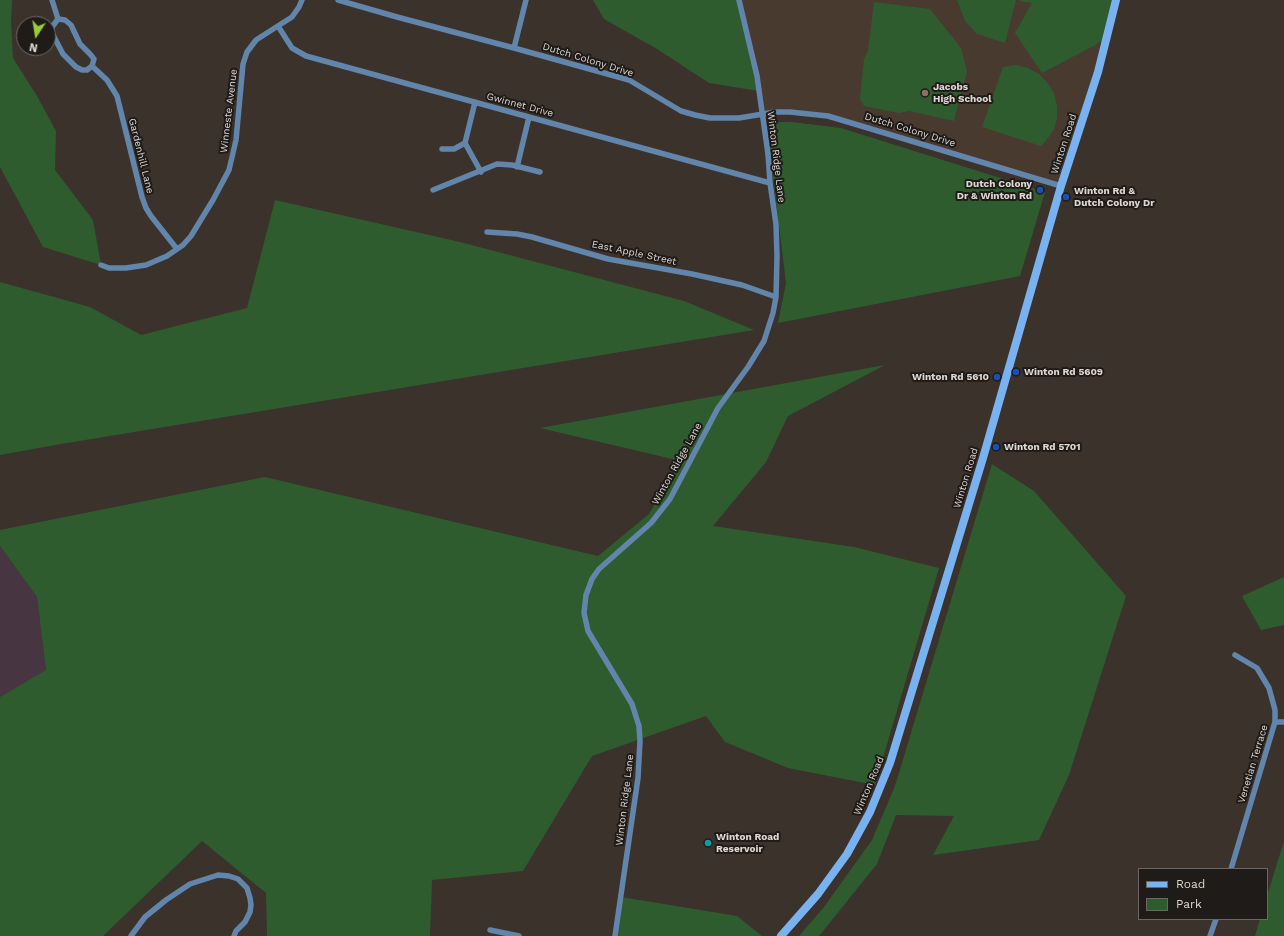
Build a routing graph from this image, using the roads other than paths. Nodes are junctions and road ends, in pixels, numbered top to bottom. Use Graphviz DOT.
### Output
graph roads {
  1 [pos="52,0"];
  2 [pos="302,0"];
  3 [pos="338,0"];
  4 [pos="526,0"];
  5 [pos="739,0"];
  6 [pos="1116,0"];
  7 [pos="58,19"];
  8 [pos="278,26"];
  9 [pos="514,48"];
  10 [pos="92,66"];
  11 [pos="476,102"];
  12 [pos="761,115"];
  13 [pos="529,117"];
  14 [pos="465,143"];
  15 [pos="442,149"];
  16 [pos="517,167"];
  17 [pos="482,172"];
  18 [pos="540,172"];
  19 [pos="770,182"];
  20 [pos="1061,186"];
  21 [pos="433,190"];
  22 [pos="487,232"];
  23 [pos="177,249"];
  24 [pos="101,265"];
  25 [pos="776,297"];
  26 [pos="1235,654"];
  27 [pos="1275,722"];
  28 [pos="1284,722"];
  29 [pos="1231,868"];
  30 [pos="1216,920"];
  31 [pos="490,930"];
  32 [pos="131,936"];
  33 [pos="234,936"];
  34 [pos="519,936"];
  35 [pos="615,936"];
  36 [pos="781,936"];
  37 [pos="1210,936"];
  1 -- 7 [label="street"];
  2 -- 8 [label="street, Winneste Avenue"];
  3 -- 9 [label="street, Dutch Colony Drive"];
  4 -- 9 [label="street"];
  5 -- 12 [label="street, Winton Ridge Lane"];
  6 -- 20 [label="main road, Winton Road"];
  7 -- 10 [label="street, Gardenhill Lane"];
  7 -- 10 [label="street"];
  8 -- 11 [label="street, Gwinnet Drive"];
  8 -- 23 [label="street, Winneste Avenue"];
  9 -- 12 [label="street, Dutch Colony Drive"];
  10 -- 23 [label="street, Gardenhill Lane"];
  11 -- 13 [label="street, Gwinnet Drive"];
  11 -- 14 [label="street"];
  12 -- 19 [label="street, Winton Ridge Lane"];
  12 -- 20 [label="street, Dutch Colony Drive"];
  13 -- 16 [label="street"];
  13 -- 19 [label="street, Gwinnet Drive"];
  14 -- 15 [label="street"];
  14 -- 17 [label="street"];
  16 -- 17 [label="street"];
  16 -- 18 [label="street"];
  17 -- 21 [label="street"];
  19 -- 25 [label="street, Winton Ridge Lane"];
  20 -- 36 [label="main road, Winton Road"];
  22 -- 25 [label="street, East Apple Street"];
  23 -- 24 [label="street, Winneste Avenue"];
  25 -- 35 [label="street, Winton Ridge Lane"];
  26 -- 27 [label="street, Venetian Terrace"];
  27 -- 28 [label="street"];
  27 -- 29 [label="street, Venetian Terrace"];
  30 -- 37 [label="street"];
  31 -- 34 [label="street"];
  32 -- 33 [label="street"];
}
